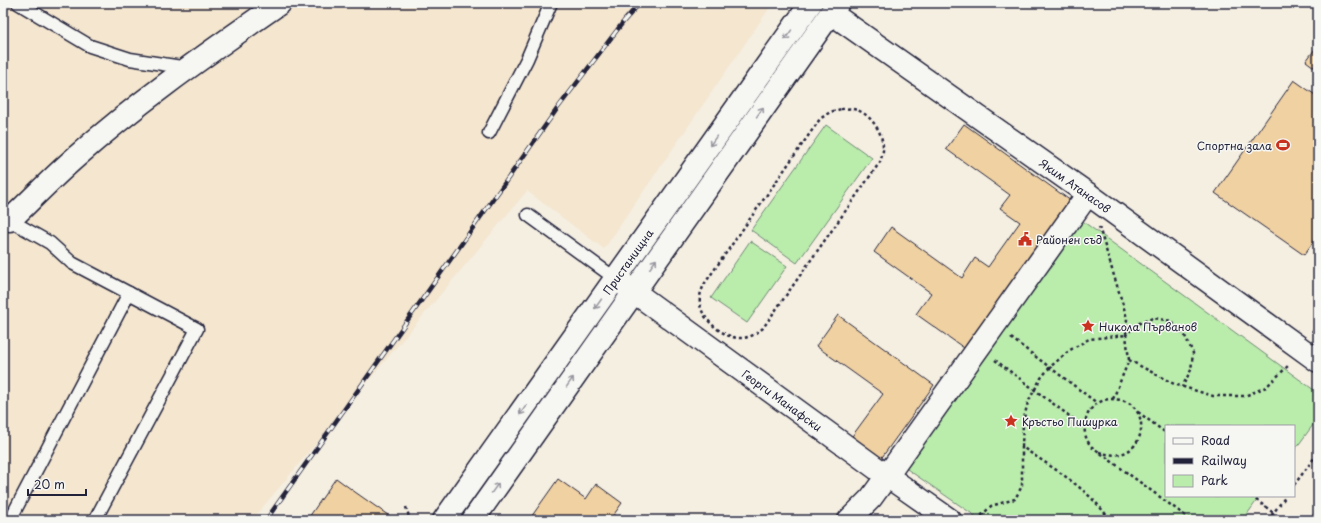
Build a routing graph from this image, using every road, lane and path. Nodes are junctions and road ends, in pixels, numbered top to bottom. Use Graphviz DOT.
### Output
graph roads {
  1 [pos="18,3"];
  2 [pos="280,3"];
  3 [pos="551,3"];
  4 [pos="811,3"];
  5 [pos="834,8"];
  6 [pos="188,68"];
  7 [pos="488,133"];
  8 [pos="1088,194"];
  9 [pos="528,215"];
  10 [pos="7,218"];
  11 [pos="1097,223"];
  12 [pos="616,279"];
  13 [pos="634,291"];
  14 [pos="129,293"];
  15 [pos="1318,324"];
  16 [pos="995,325"];
  17 [pos="763,328"];
  18 [pos="1126,335"];
  19 [pos="979,348"];
  20 [pos="1300,349"];
  21 [pos="1129,360"];
  22 [pos="1318,362"];
  23 [pos="1050,367"];
  24 [pos="1182,387"];
  25 [pos="1035,390"];
  26 [pos="1113,398"];
  27 [pos="1097,403"];
  28 [pos="1136,410"];
  29 [pos="1084,427"];
  30 [pos="1165,432"];
  31 [pos="1022,447"];
  32 [pos="1099,452"];
  33 [pos="1318,453"];
  34 [pos="887,476"];
  35 [pos="1295,484"];
  36 [pos="1252,497"];
  37 [pos="1285,497"];
  38 [pos="406,507"];
  39 [pos="1274,513"];
  40 [pos="10,520"];
  41 [pos="94,520"];
  42 [pos="410,520"];
  43 [pos="444,520"];
  44 [pos="473,520"];
  45 [pos="849,520"];
  46 [pos="950,520"];
  47 [pos="977,520"];
  48 [pos="1110,520"];
  49 [pos="1191,520"];
  50 [pos="1268,520"];
  51 [pos="1283,520"];
  1 -- 6 [label="lane"];
  2 -- 6 [label="street"];
  3 -- 7 [label="lane"];
  4 -- 12 [label="street, Пристанищна, one-way"];
  5 -- 8 [label="street, Яким Атанасов"];
  13 -- 5 [label="street, Пристанищна, one-way"];
  6 -- 10 [label="street"];
  8 -- 16 [label="street"];
  8 -- 20 [label="street, Яким Атанасов"];
  9 -- 12 [label="lane"];
  10 -- 14 [label="lane"];
  11 -- 18 [label="path"];
  12 -- 13 [label="street, Георги Манафски"];
  12 -- 43 [label="street, Пристанищна, one-way"];
  13 -- 34 [label="street, Георги Манафски"];
  44 -- 13 [label="street, Пристанищна, one-way"];
  14 -- 40 [label="lane"];
  14 -- 41 [label="lane"];
  15 -- 20 [label="path"];
  16 -- 19 [label="street"];
  16 -- 23 [label="path"];
  17 -- 17 [label="path"];
  18 -- 21 [label="path"];
  18 -- 23 [label="path"];
  18 -- 24 [label="path"];
  19 -- 25 [label="path"];
  19 -- 34 [label="street"];
  20 -- 22 [label="street, Яким Атанасов"];
  20 -- 24 [label="path"];
  21 -- 24 [label="path"];
  21 -- 26 [label="path"];
  23 -- 25 [label="path"];
  23 -- 27 [label="path"];
  25 -- 29 [label="path"];
  25 -- 31 [label="path"];
  26 -- 27 [label="path"];
  26 -- 28 [label="path"];
  27 -- 29 [label="path"];
  28 -- 30 [label="path"];
  28 -- 32 [label="path"];
  29 -- 32 [label="path"];
  31 -- 47 [label="path"];
  31 -- 48 [label="path"];
  32 -- 49 [label="path"];
  33 -- 35 [label="path"];
  34 -- 45 [label="street"];
  34 -- 46 [label="street, Георги Манафски"];
  36 -- 39 [label="path"];
  37 -- 39 [label="path"];
  38 -- 42 [label="path"];
  39 -- 50 [label="path"];
  39 -- 51 [label="path"];
}
